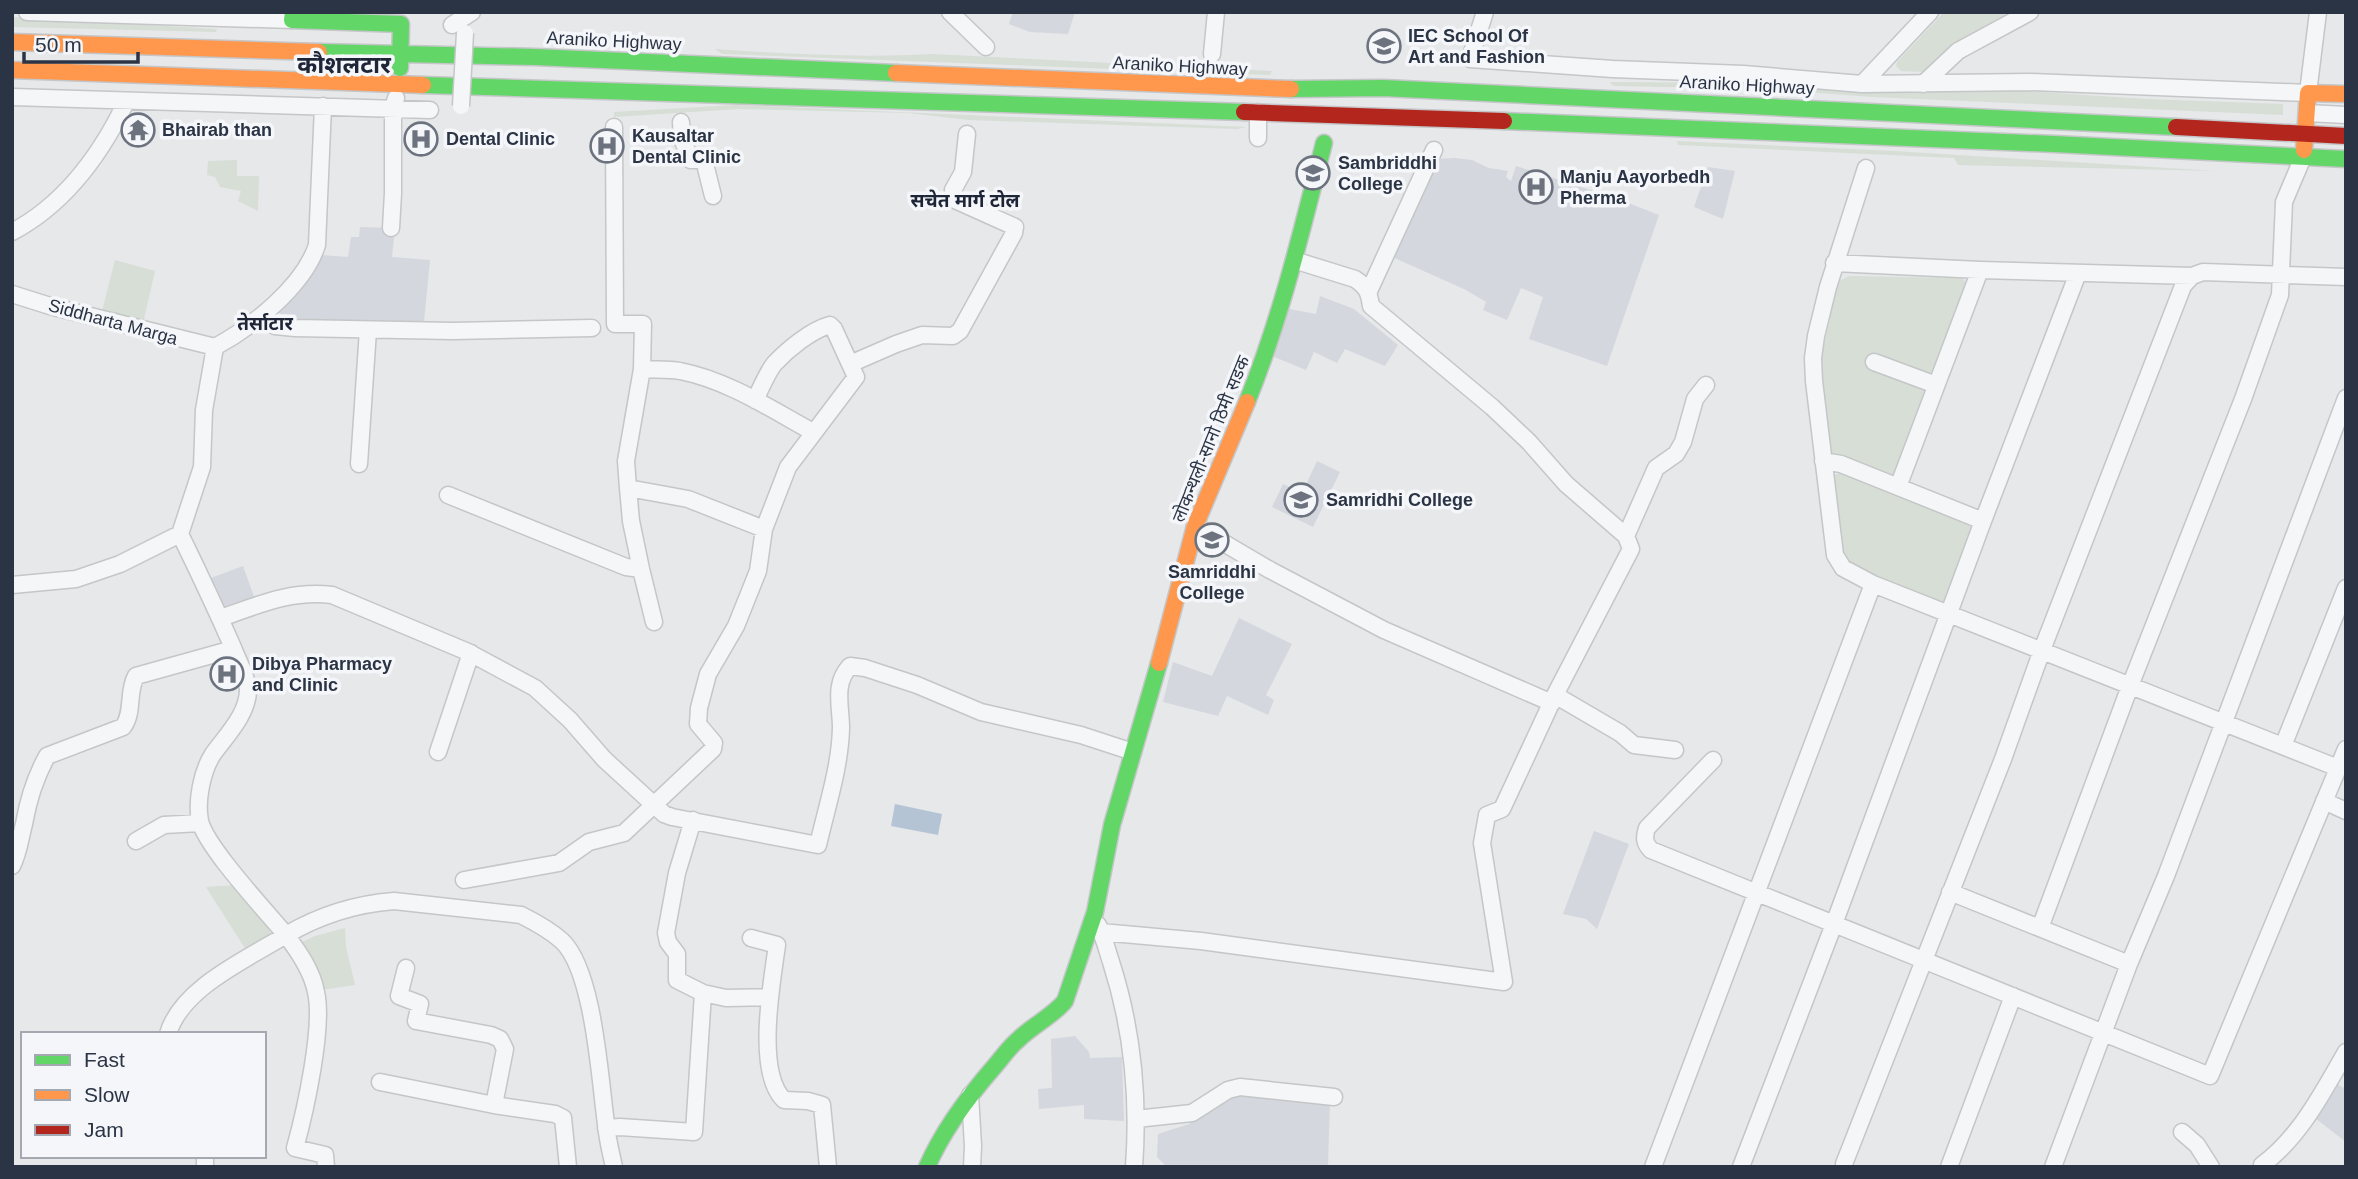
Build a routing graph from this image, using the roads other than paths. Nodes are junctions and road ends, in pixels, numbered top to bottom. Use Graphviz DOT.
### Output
graph roads {
  1 [pos="27,12"];
  2 [pos="472,12"];
  3 [pos="950,12"];
  4 [pos="1216,12"];
  5 [pos="1485,12"];
  6 [pos="1930,12"];
  7 [pos="2030,12"];
  8 [pos="2318,12"];
  9 [pos="293,16"];
  10 [pos="12,43"];
  11 [pos="986,47"];
  12 [pos="1212,54"];
  13 [pos="400,55"];
  14 [pos="12,70"];
  15 [pos="400,84"];
  16 [pos="1862,84"];
  17 [pos="1923,84"];
  18 [pos="1267,89"];
  19 [pos="2308,93"];
  20 [pos="2346,94"];
  21 [pos="12,97"];
  22 [pos="126,102"];
  23 [pos="323,106"];
  24 [pos="461,106"];
  25 [pos="393,108"];
  26 [pos="430,110"];
  27 [pos="1258,112"];
  28 [pos="2307,113"];
  29 [pos="2346,115"];
  30 [pos="681,122"];
  31 [pos="614,127"];
  32 [pos="967,134"];
  33 [pos="2305,135"];
  34 [pos="2346,136"];
  35 [pos="1258,138"];
  36 [pos="1324,143"];
  37 [pos="1434,150"];
  38 [pos="2304,157"];
  39 [pos="2346,159"];
  40 [pos="1866,168"];
  41 [pos="713,196"];
  42 [pos="391,228"];
  43 [pos="12,232"];
  44 [pos="1294,260"];
  45 [pos="1834,263"];
  46 [pos="1980,270"];
  47 [pos="2078,273"];
  48 [pos="2282,275"];
  49 [pos="2192,276"];
  50 [pos="2346,277"];
  51 [pos="1369,291"];
  52 [pos="12,294"];
  53 [pos="263,316"];
  54 [pos="592,328"];
  55 [pos="368,330"];
  56 [pos="215,347"];
  57 [pos="1874,362"];
  58 [pos="850,364"];
  59 [pos="642,369"];
  60 [pos="1706,385"];
  61 [pos="1936,385"];
  62 [pos="2346,398"];
  63 [pos="755,400"];
  64 [pos="813,432"];
  65 [pos="1823,461"];
  66 [pos="359,464"];
  67 [pos="1898,487"];
  68 [pos="628,488"];
  69 [pos="448,495"];
  70 [pos="1983,521"];
  71 [pos="1195,526"];
  72 [pos="764,529"];
  73 [pos="180,534"];
  74 [pos="1626,536"];
  75 [pos="641,569"];
  76 [pos="1873,584"];
  77 [pos="12,585"];
  78 [pos="2346,588"];
  79 [pos="1951,614"];
  80 [pos="221,618"];
  81 [pos="654,622"];
  82 [pos="233,649"];
  83 [pos="2042,650"];
  84 [pos="471,653"];
  85 [pos="2130,686"];
  86 [pos="1553,699"];
  87 [pos="2222,723"];
  88 [pos="2283,746"];
  89 [pos="2346,749"];
  90 [pos="1675,750"];
  91 [pos="438,752"];
  92 [pos="1133,752"];
  93 [pos="1713,760"];
  94 [pos="2338,768"];
  95 [pos="2324,801"];
  96 [pos="653,805"];
  97 [pos="2346,811"];
  98 [pos="693,820"];
  99 [pos="200,822"];
  100 [pos="136,841"];
  101 [pos="12,866"];
  102 [pos="464,880"];
  103 [pos="1755,892"];
  104 [pos="1950,892"];
  105 [pos="1095,912"];
  106 [pos="1834,924"];
  107 [pos="2040,928"];
  108 [pos="1101,932"];
  109 [pos="286,935"];
  110 [pos="751,939"];
  111 [pos="1924,960"];
  112 [pos="2129,964"];
  113 [pos="406,968"];
  114 [pos="703,993"];
  115 [pos="2013,996"];
  116 [pos="770,997"];
  117 [pos="169,1032"];
  118 [pos="2104,1033"];
  119 [pos="2346,1052"];
  120 [pos="380,1083"];
  121 [pos="970,1095"];
  122 [pos="1334,1097"];
  123 [pos="494,1105"];
  124 [pos="1136,1119"];
  125 [pos="606,1128"];
  126 [pos="2182,1132"];
  127 [pos="1135,1159"];
  128 [pos="1844,1164"];
  129 [pos="326,1167"];
  130 [pos="568,1167"];
  131 [pos="614,1167"];
  132 [pos="828,1167"];
  133 [pos="927,1167"];
  134 [pos="972,1167"];
  135 [pos="1149,1167"];
  136 [pos="1653,1167"];
  137 [pos="1741,1167"];
  138 [pos="1950,1167"];
  139 [pos="2053,1167"];
  140 [pos="2211,1167"];
  141 [pos="2263,1167"];
  1 -- 9 [label="street"];
  2 -- 24 [label="street, bridge"];
  3 -- 11 [label="street"];
  4 -- 12 [label="street"];
  5 -- 16 [label="street"];
  6 -- 16 [label="street"];
  7 -- 17 [label="street"];
  8 -- 19 [label="street"];
  9 -- 13 [label="main road"];
  10 -- 13 [label="main road, Araniko Highway"];
  13 -- 15 [label="main road"];
  13 -- 18 [label="main road, Araniko Highway"];
  14 -- 15 [label="main road"];
  15 -- 25 [label="street"];
  15 -- 27 [label="main road"];
  16 -- 17 [label="street"];
  17 -- 19 [label="street"];
  18 -- 27 [label="main road"];
  18 -- 33 [label="main road, Araniko Highway"];
  19 -- 20 [label="main road"];
  19 -- 28 [label="main road"];
  21 -- 22 [label="street"];
  22 -- 23 [label="street"];
  22 -- 43 [label="street"];
  23 -- 25 [label="street"];
  23 -- 53 [label="street"];
  25 -- 26 [label="street"];
  25 -- 42 [label="street"];
  27 -- 35 [label="street"];
  27 -- 38 [label="main road"];
  28 -- 29 [label="street"];
  28 -- 33 [label="main road"];
  30 -- 41 [label="street"];
  31 -- 59 [label="street"];
  32 -- 58 [label="street"];
  33 -- 34 [label="main road, Araniko Highway"];
  33 -- 38 [label="main road"];
  36 -- 44 [label="main road, लोकन्थली-सानो ठिमी सडक"];
  37 -- 51 [label="street"];
  38 -- 39 [label="main road"];
  38 -- 48 [label="street"];
  40 -- 45 [label="street"];
  44 -- 51 [label="street"];
  44 -- 71 [label="main road, लोकन्थली-सानो ठिमी सडक"];
  45 -- 46 [label="street"];
  45 -- 65 [label="street"];
  46 -- 47 [label="street"];
  46 -- 61 [label="street"];
  47 -- 49 [label="street"];
  47 -- 70 [label="street"];
  48 -- 49 [label="street"];
  48 -- 50 [label="street"];
  48 -- 85 [label="street"];
  49 -- 83 [label="street"];
  51 -- 74 [label="street"];
  52 -- 56 [label="street, Siddharta Marga"];
  53 -- 55 [label="street"];
  53 -- 56 [label="street"];
  54 -- 55 [label="street"];
  55 -- 66 [label="street"];
  56 -- 73 [label="street"];
  57 -- 61 [label="street"];
  58 -- 63 [label="street"];
  58 -- 64 [label="street"];
  59 -- 63 [label="street"];
  59 -- 68 [label="street"];
  60 -- 74 [label="street"];
  61 -- 67 [label="street"];
  62 -- 87 [label="street"];
  63 -- 64 [label="street"];
  64 -- 72 [label="street"];
  65 -- 67 [label="street"];
  65 -- 76 [label="street"];
  67 -- 70 [label="street"];
  68 -- 72 [label="street"];
  68 -- 75 [label="street"];
  69 -- 75 [label="street"];
  70 -- 79 [label="street"];
  71 -- 86 [label="street"];
  71 -- 92 [label="main road, लोकन्थली-सानो ठिमी सडक"];
  72 -- 96 [label="street"];
  73 -- 77 [label="street"];
  73 -- 80 [label="street"];
  74 -- 86 [label="street"];
  75 -- 81 [label="street"];
  76 -- 79 [label="street"];
  76 -- 103 [label="street"];
  78 -- 88 [label="street"];
  79 -- 83 [label="street"];
  79 -- 106 [label="street"];
  80 -- 82 [label="street"];
  80 -- 84 [label="street"];
  82 -- 99 [label="street"];
  82 -- 101 [label="street"];
  83 -- 85 [label="street"];
  83 -- 104 [label="street"];
  84 -- 91 [label="street"];
  84 -- 96 [label="street"];
  85 -- 87 [label="street"];
  85 -- 107 [label="street"];
  86 -- 90 [label="street"];
  86 -- 108 [label="street"];
  87 -- 88 [label="street"];
  87 -- 112 [label="street"];
  88 -- 94 [label="street"];
  89 -- 94 [label="street"];
  92 -- 98 [label="street"];
  92 -- 105 [label="main road, लोकन्थली-सानो ठिमी सडक"];
  93 -- 103 [label="street"];
  94 -- 95 [label="street"];
  95 -- 97 [label="street"];
  95 -- 118 [label="street"];
  96 -- 98 [label="street"];
  96 -- 102 [label="street"];
  98 -- 114 [label="street"];
  99 -- 100 [label="street"];
  99 -- 109 [label="street"];
  103 -- 106 [label="street"];
  103 -- 136 [label="street"];
  104 -- 107 [label="street"];
  104 -- 111 [label="street"];
  105 -- 108 [label="street"];
  105 -- 121 [label="main road, लोकन्थली-सानो ठिमी सडक"];
  106 -- 111 [label="street"];
  106 -- 137 [label="street"];
  107 -- 112 [label="street"];
  108 -- 124 [label="street"];
  109 -- 117 [label="street"];
  109 -- 125 [label="street"];
  109 -- 129 [label="street"];
  110 -- 116 [label="street"];
  111 -- 115 [label="street"];
  111 -- 128 [label="street"];
  112 -- 118 [label="street"];
  113 -- 123 [label="street"];
  114 -- 116 [label="street"];
  114 -- 125 [label="street"];
  115 -- 118 [label="street"];
  115 -- 138 [label="street"];
  116 -- 132 [label="street"];
  118 -- 139 [label="street"];
  119 -- 141 [label="street"];
  120 -- 123 [label="street"];
  121 -- 133 [label="main road, लोकन्थली-सानो ठिमी सडक"];
  121 -- 134 [label="street"];
  122 -- 124 [label="street"];
  123 -- 130 [label="street"];
  124 -- 127 [label="street"];
  125 -- 131 [label="street"];
  126 -- 140 [label="street"];
  127 -- 135 [label="street"];
}
